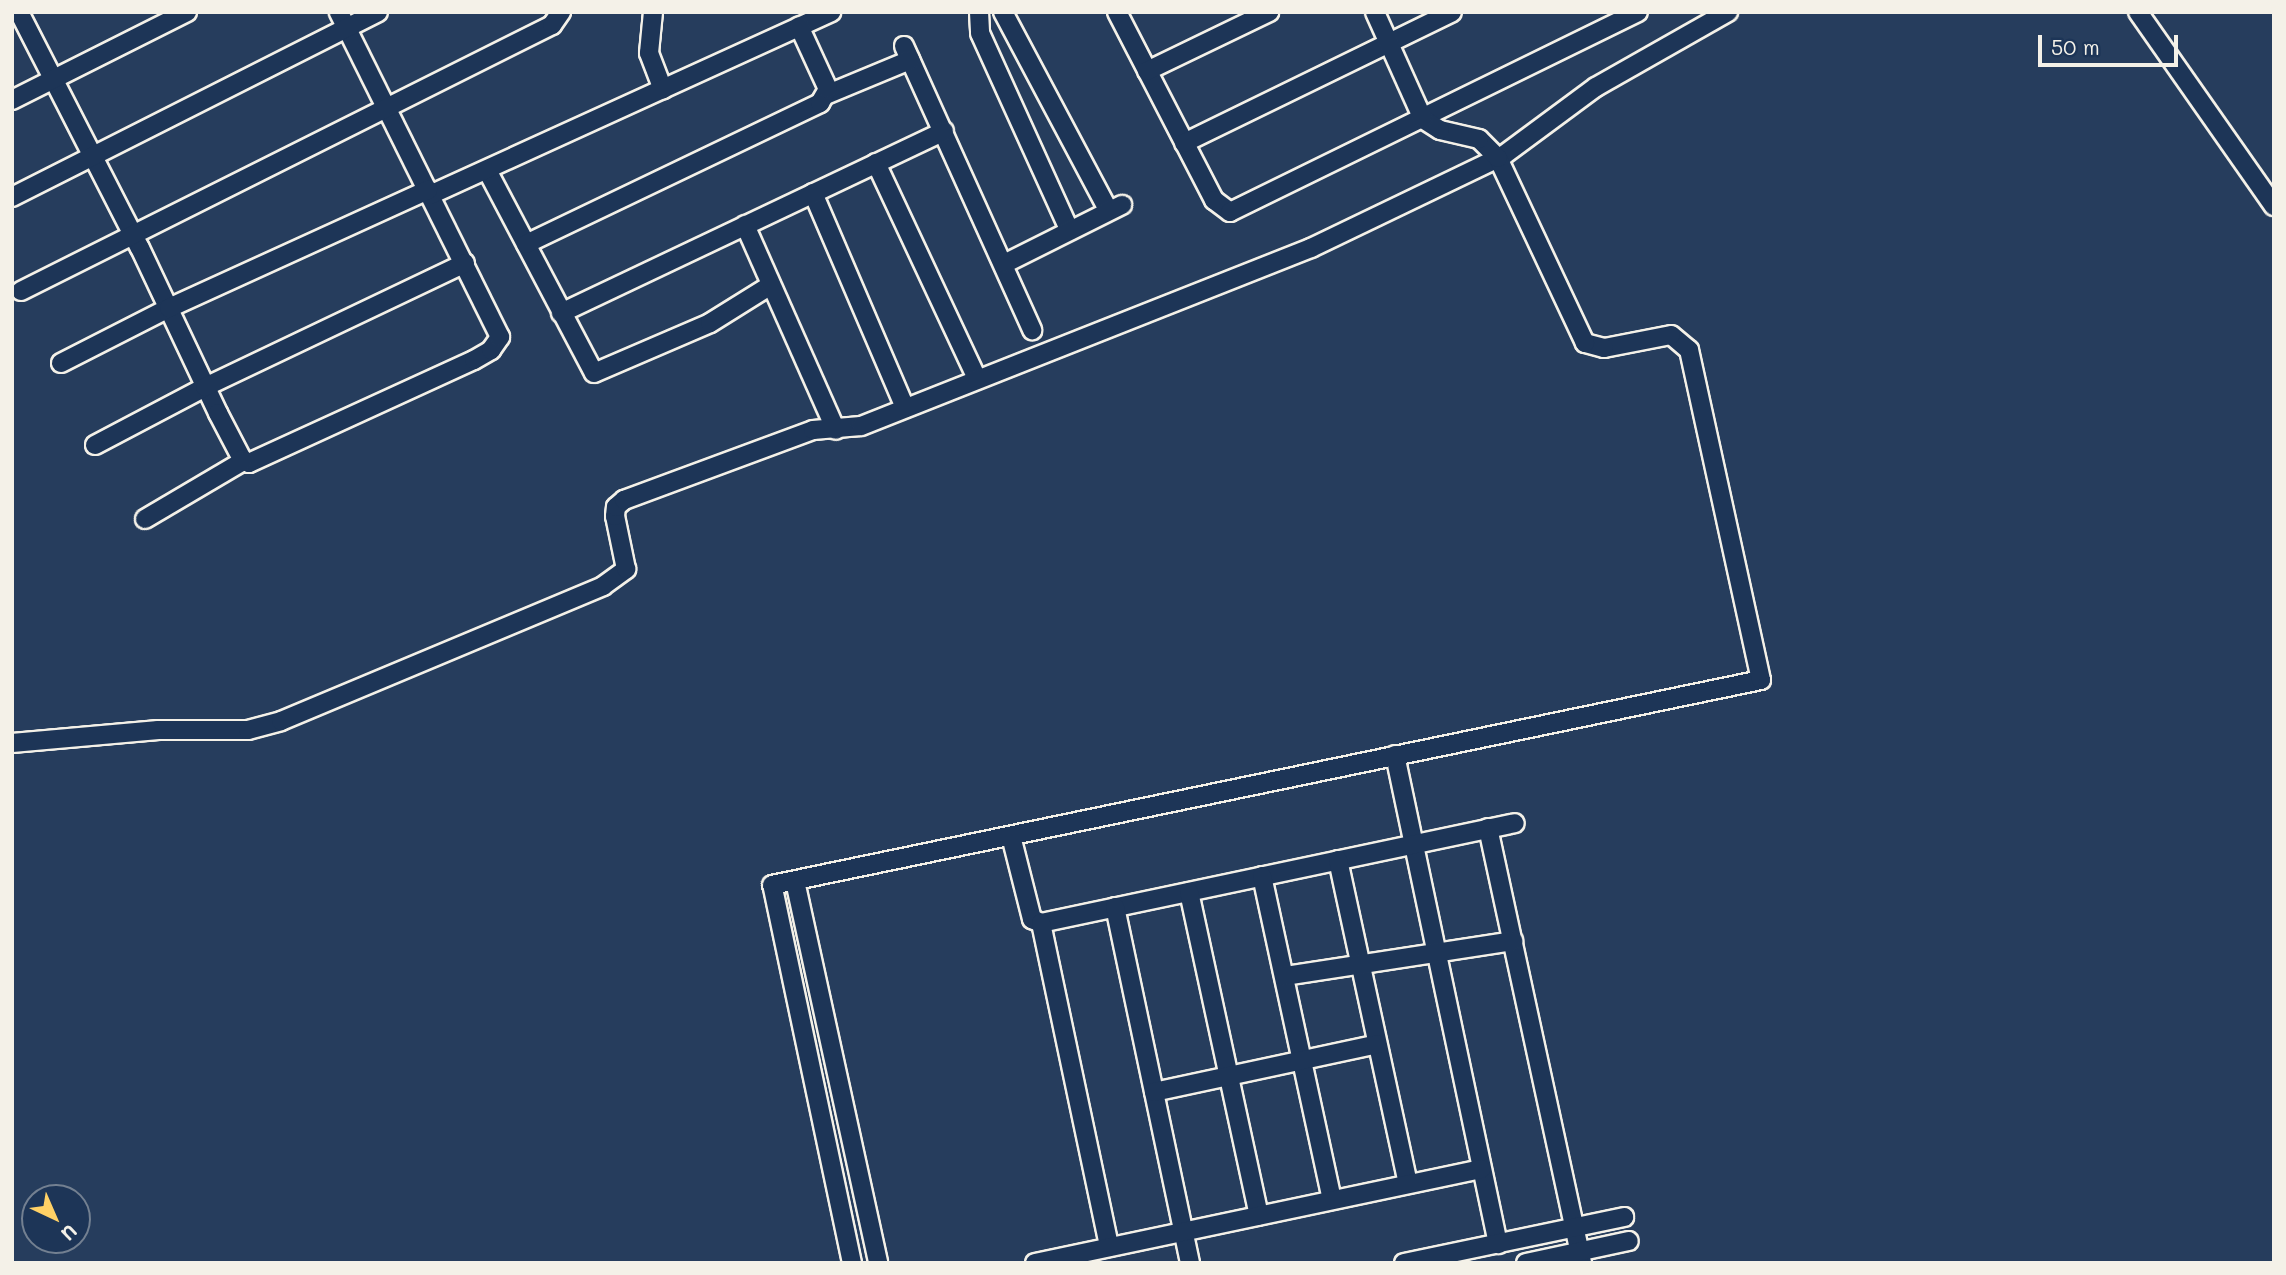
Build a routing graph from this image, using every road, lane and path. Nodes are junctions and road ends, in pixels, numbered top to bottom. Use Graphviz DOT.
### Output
graph roads {
  1 [pos="19,12"];
  2 [pos="187,12"];
  3 [pos="378,12"];
  4 [pos="561,12"];
  5 [pos="653,12"];
  6 [pos="831,12"];
  7 [pos="979,12"];
  8 [pos="1003,12"];
  9 [pos="1117,12"];
  10 [pos="1269,12"];
  11 [pos="1375,12"];
  12 [pos="1452,12"];
  13 [pos="1638,12"];
  14 [pos="1728,12"];
  15 [pos="2138,12"];
  16 [pos="343,20"];
  17 [pos="799,26"];
  18 [pos="1390,44"];
  19 [pos="1147,71"];
  20 [pos="54,79"];
  21 [pos="663,89"];
  22 [pos="828,94"];
  23 [pos="12,100"];
  24 [pos="387,109"];
  25 [pos="1423,118"];
  26 [pos="944,131"];
  27 [pos="1184,143"];
  28 [pos="93,156"];
  29 [pos="1498,158"];
  30 [pos="876,163"];
  31 [pos="488,172"];
  32 [pos="429,192"];
  33 [pos="813,193"];
  34 [pos="12,198"];
  35 [pos="2274,206"];
  36 [pos="745,225"];
  37 [pos="1070,231"];
  38 [pos="133,233"];
  39 [pos="526,244"];
  40 [pos="465,263"];
  41 [pos="1006,263"];
  42 [pos="771,285"];
  43 [pos="20,291"];
  44 [pos="169,308"];
  45 [pos="561,313"];
  46 [pos="1032,330"];
  47 [pos="61,363"];
  48 [pos="977,379"];
  49 [pos="205,387"];
  50 [pos="905,408"];
  51 [pos="836,430"];
  52 [pos="95,445"];
  53 [pos="243,461"];
  54 [pos="145,519"];
  55 [pos="12,743"];
  56 [pos="1395,755"];
  57 [pos="1516,823"];
  58 [pos="1488,828"];
  59 [pos="1011,836"];
  60 [pos="1413,845"];
  61 [pos="1338,860"];
  62 [pos="1262,876"];
  63 [pos="795,881"];
  64 [pos="1189,892"];
  65 [pos="1115,907"];
  66 [pos="1041,923"];
  67 [pos="1513,941"];
  68 [pos="1436,953"];
  69 [pos="1360,964"];
  70 [pos="1285,976"];
  71 [pos="1377,1044"];
  72 [pos="1302,1062"];
  73 [pos="1230,1078"];
  74 [pos="1154,1092"];
  75 [pos="1481,1169"];
  76 [pos="1408,1184"];
  77 [pos="1332,1200"];
  78 [pos="1259,1216"];
  79 [pos="1623,1217"];
  80 [pos="1574,1228"];
  81 [pos="1183,1231"];
  82 [pos="1629,1241"];
  83 [pos="1498,1244"];
  84 [pos="1110,1247"];
  85 [pos="1580,1257"];
  86 [pos="852,1263"];
  87 [pos="878,1263"];
  88 [pos="1035,1263"];
  89 [pos="1190,1263"];
  90 [pos="1404,1263"];
  91 [pos="1526,1263"];
  1 -- 20 [label="street"];
  2 -- 20 [label="street"];
  3 -- 16 [label="street"];
  4 -- 24 [label="street"];
  5 -- 21 [label="street"];
  6 -- 17 [label="street"];
  7 -- 37 [label="street"];
  8 -- 37 [label="street"];
  9 -- 19 [label="street"];
  10 -- 19 [label="street"];
  11 -- 18 [label="street"];
  12 -- 18 [label="street"];
  13 -- 25 [label="street"];
  14 -- 29 [label="street"];
  15 -- 35 [label="street"];
  16 -- 24 [label="street"];
  16 -- 28 [label="street"];
  17 -- 21 [label="street"];
  17 -- 22 [label="street"];
  18 -- 25 [label="street"];
  18 -- 27 [label="street"];
  19 -- 27 [label="street"];
  20 -- 23 [label="street"];
  20 -- 28 [label="street"];
  21 -- 31 [label="street"];
  22 -- 26 [label="street"];
  22 -- 39 [label="street"];
  24 -- 32 [label="street"];
  24 -- 38 [label="street"];
  25 -- 27 [label="street"];
  25 -- 29 [label="street"];
  26 -- 30 [label="street"];
  26 -- 41 [label="street"];
  28 -- 34 [label="street"];
  28 -- 38 [label="street"];
  29 -- 48 [label="street"];
  29 -- 56 [label="street"];
  30 -- 33 [label="street"];
  30 -- 48 [label="street"];
  31 -- 32 [label="street"];
  31 -- 39 [label="street"];
  32 -- 40 [label="street"];
  32 -- 44 [label="street"];
  33 -- 36 [label="street"];
  33 -- 50 [label="street"];
  36 -- 42 [label="street"];
  36 -- 45 [label="street"];
  37 -- 41 [label="street"];
  38 -- 43 [label="street"];
  38 -- 44 [label="street"];
  39 -- 45 [label="street"];
  40 -- 49 [label="street"];
  40 -- 53 [label="street"];
  41 -- 46 [label="street"];
  42 -- 45 [label="street"];
  42 -- 51 [label="street"];
  44 -- 47 [label="street"];
  44 -- 49 [label="street"];
  48 -- 50 [label="street"];
  49 -- 52 [label="street"];
  49 -- 53 [label="street"];
  50 -- 51 [label="street"];
  51 -- 55 [label="street"];
  53 -- 54 [label="street"];
  56 -- 59 [label="street"];
  56 -- 60 [label="street"];
  57 -- 58 [label="street"];
  58 -- 60 [label="street"];
  58 -- 67 [label="street"];
  59 -- 63 [label="street"];
  59 -- 66 [label="street"];
  60 -- 61 [label="street"];
  60 -- 68 [label="street"];
  61 -- 62 [label="street"];
  61 -- 69 [label="street"];
  62 -- 64 [label="street"];
  62 -- 70 [label="street"];
  63 -- 86 [label="street"];
  63 -- 87 [label="street"];
  64 -- 65 [label="street"];
  64 -- 73 [label="street"];
  65 -- 66 [label="street"];
  65 -- 74 [label="street"];
  66 -- 84 [label="street"];
  67 -- 68 [label="street"];
  67 -- 80 [label="street"];
  68 -- 69 [label="street"];
  68 -- 75 [label="street"];
  69 -- 70 [label="street"];
  69 -- 71 [label="street"];
  70 -- 72 [label="street"];
  71 -- 72 [label="street"];
  71 -- 76 [label="street"];
  72 -- 73 [label="street"];
  72 -- 77 [label="street"];
  73 -- 74 [label="street"];
  73 -- 78 [label="street"];
  74 -- 81 [label="street"];
  75 -- 76 [label="street"];
  75 -- 83 [label="street"];
  76 -- 77 [label="street"];
  77 -- 78 [label="street"];
  78 -- 81 [label="street"];
  79 -- 80 [label="street"];
  80 -- 83 [label="street"];
  80 -- 85 [label="street"];
  81 -- 84 [label="street"];
  81 -- 89 [label="street"];
  82 -- 85 [label="street"];
  83 -- 90 [label="street"];
  84 -- 88 [label="street"];
  85 -- 91 [label="street"];
}
